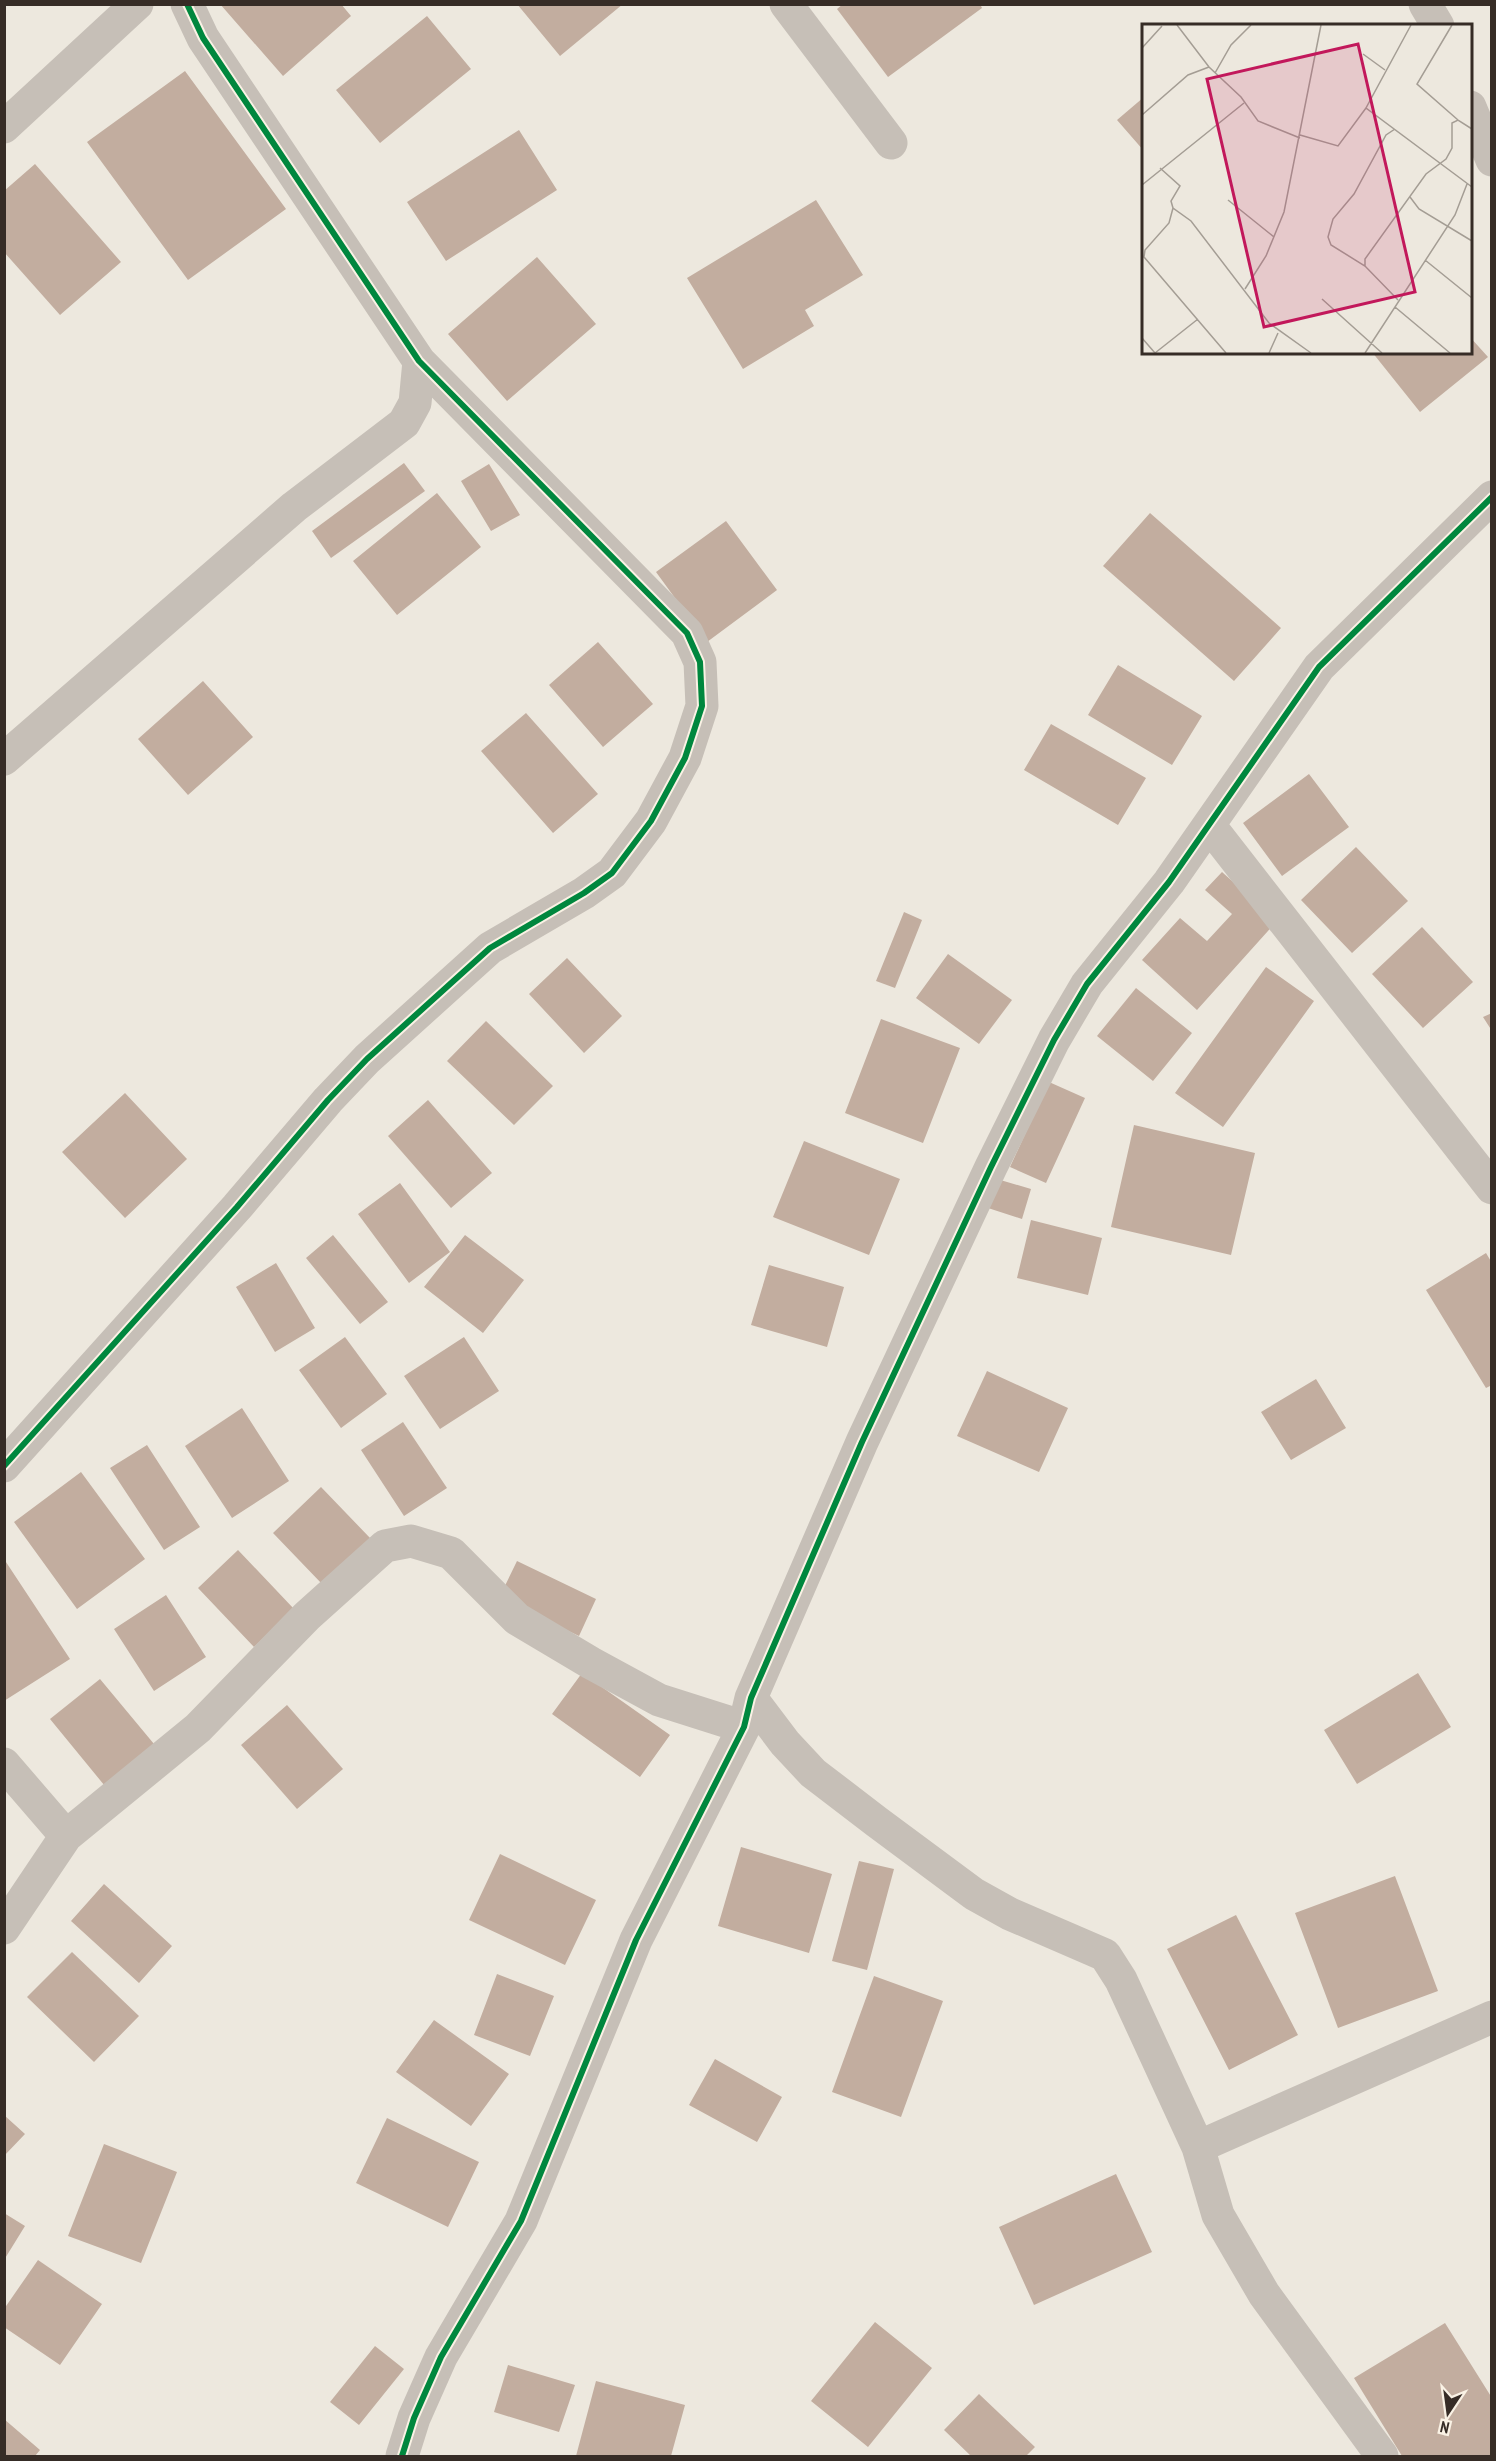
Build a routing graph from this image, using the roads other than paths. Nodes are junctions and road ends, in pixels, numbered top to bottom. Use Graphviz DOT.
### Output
graph roads {
  1 [pos="137,4"];
  2 [pos="187,4"];
  3 [pos="786,4"];
  4 [pos="1425,4"];
  5 [pos="1437,24"];
  6 [pos="1472,112"];
  7 [pos="4,127"];
  8 [pos="891,143"];
  9 [pos="1491,160"];
  10 [pos="419,361"];
  11 [pos="1491,497"];
  12 [pos="4,759"];
  13 [pos="1209,825"];
  14 [pos="1491,1188"];
  15 [pos="4,1466"];
  16 [pos="747,1713"];
  17 [pos="4,1764"];
  18 [pos="66,1836"];
  19 [pos="4,1929"];
  20 [pos="1491,2017"];
  21 [pos="1198,2147"];
  22 [pos="402,2457"];
  23 [pos="1382,2457"];
  1 -- 7 [label="street"];
  2 -- 10 [label="street"];
  3 -- 8 [label="street"];
  4 -- 5 [label="street"];
  6 -- 9 [label="street"];
  10 -- 12 [label="street"];
  10 -- 15 [label="street"];
  11 -- 13 [label="street"];
  13 -- 14 [label="street"];
  13 -- 16 [label="street"];
  16 -- 18 [label="street"];
  16 -- 21 [label="street"];
  16 -- 22 [label="street"];
  17 -- 18 [label="street"];
  18 -- 19 [label="street"];
  20 -- 21 [label="street"];
  21 -- 23 [label="street"];
}
